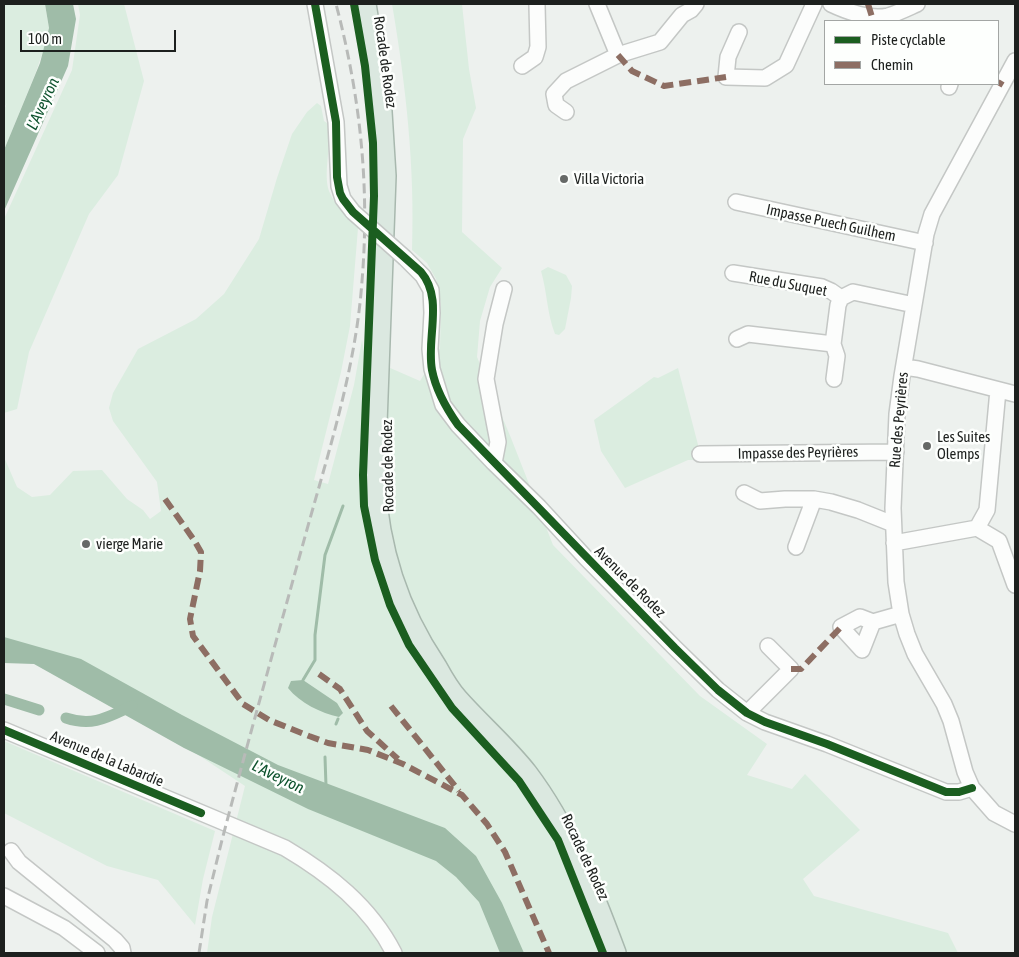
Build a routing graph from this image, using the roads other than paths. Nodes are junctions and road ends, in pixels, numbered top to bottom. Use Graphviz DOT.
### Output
graph roads {
  1 [pos="315,4"];
  2 [pos="365,4"];
  3 [pos="376,4"];
  4 [pos="538,4"];
  5 [pos="597,4"];
  6 [pos="696,4"];
  7 [pos="814,4"];
  8 [pos="831,4"];
  9 [pos="917,4"];
  10 [pos="890,19"];
  11 [pos="739,32"];
  12 [pos="618,55"];
  13 [pos="1015,61"];
  14 [pos="522,66"];
  15 [pos="566,112"];
  16 [pos="736,202"];
  17 [pos="925,243"];
  18 [pos="733,273"];
  19 [pos="504,289"];
  20 [pos="841,298"];
  21 [pos="914,305"];
  22 [pos="737,339"];
  23 [pos="833,344"];
  24 [pos="904,367"];
  25 [pos="834,379"];
  26 [pos="998,390"];
  27 [pos="1015,394"];
  28 [pos="896,452"];
  29 [pos="700,454"];
  30 [pos="494,463"];
  31 [pos="744,492"];
  32 [pos="814,500"];
  33 [pos="893,524"];
  34 [pos="977,528"];
  35 [pos="894,542"];
  36 [pos="796,546"];
  37 [pos="1015,585"];
  38 [pos="901,614"];
  39 [pos="873,622"];
  40 [pos="768,646"];
  41 [pos="747,713"];
  42 [pos="4,730"];
  43 [pos="972,788"];
  44 [pos="1015,824"];
  45 [pos="11,850"];
  46 [pos="4,896"];
  47 [pos="98,953"];
  48 [pos="123,953"];
  49 [pos="394,953"];
  50 [pos="615,953"];
  51 [pos="625,953"];
  1 -- 30 [label="street, Avenue de Rodez, bridge"];
  2 -- 50 [label="highway, Rocade de Rodez"];
  3 -- 51 [label="highway, Rocade de Rodez"];
  4 -- 14 [label="street"];
  5 -- 12 [label="street"];
  6 -- 12 [label="street"];
  7 -- 11 [label="street"];
  8 -- 10 [label="street"];
  9 -- 10 [label="street"];
  12 -- 15 [label="street"];
  13 -- 17 [label="street, Rue des Peyrières"];
  16 -- 17 [label="street, Impasse Puech Guilhem"];
  17 -- 21 [label="street, Rue des Peyrières"];
  18 -- 20 [label="street, Rue du Suquet"];
  19 -- 30 [label="street"];
  20 -- 21 [label="street, Rue du Suquet"];
  20 -- 23 [label="street, Rue du Suquet"];
  21 -- 24 [label="street, Rue des Peyrières"];
  22 -- 23 [label="street"];
  23 -- 25 [label="street, Rue du Suquet"];
  24 -- 26 [label="street"];
  24 -- 28 [label="street, Rue des Peyrières"];
  26 -- 27 [label="street"];
  26 -- 34 [label="street"];
  28 -- 29 [label="street, Impasse des Peyrières"];
  28 -- 33 [label="street, Rue des Peyrières"];
  30 -- 41 [label="street, Avenue de Rodez"];
  31 -- 32 [label="street"];
  32 -- 33 [label="street"];
  32 -- 36 [label="street"];
  33 -- 35 [label="street, Rue des Peyrières"];
  34 -- 35 [label="street"];
  34 -- 37 [label="street"];
  35 -- 38 [label="street, Rue des Peyrières"];
  38 -- 39 [label="street"];
  38 -- 43 [label="street, Rue des Peyrières"];
  40 -- 41 [label="street"];
  41 -- 43 [label="street, Avenue de Rodez"];
  42 -- 49 [label="street, Avenue de la Labardie"];
  43 -- 44 [label="street"];
  45 -- 48 [label="street"];
  46 -- 47 [label="street"];
}
